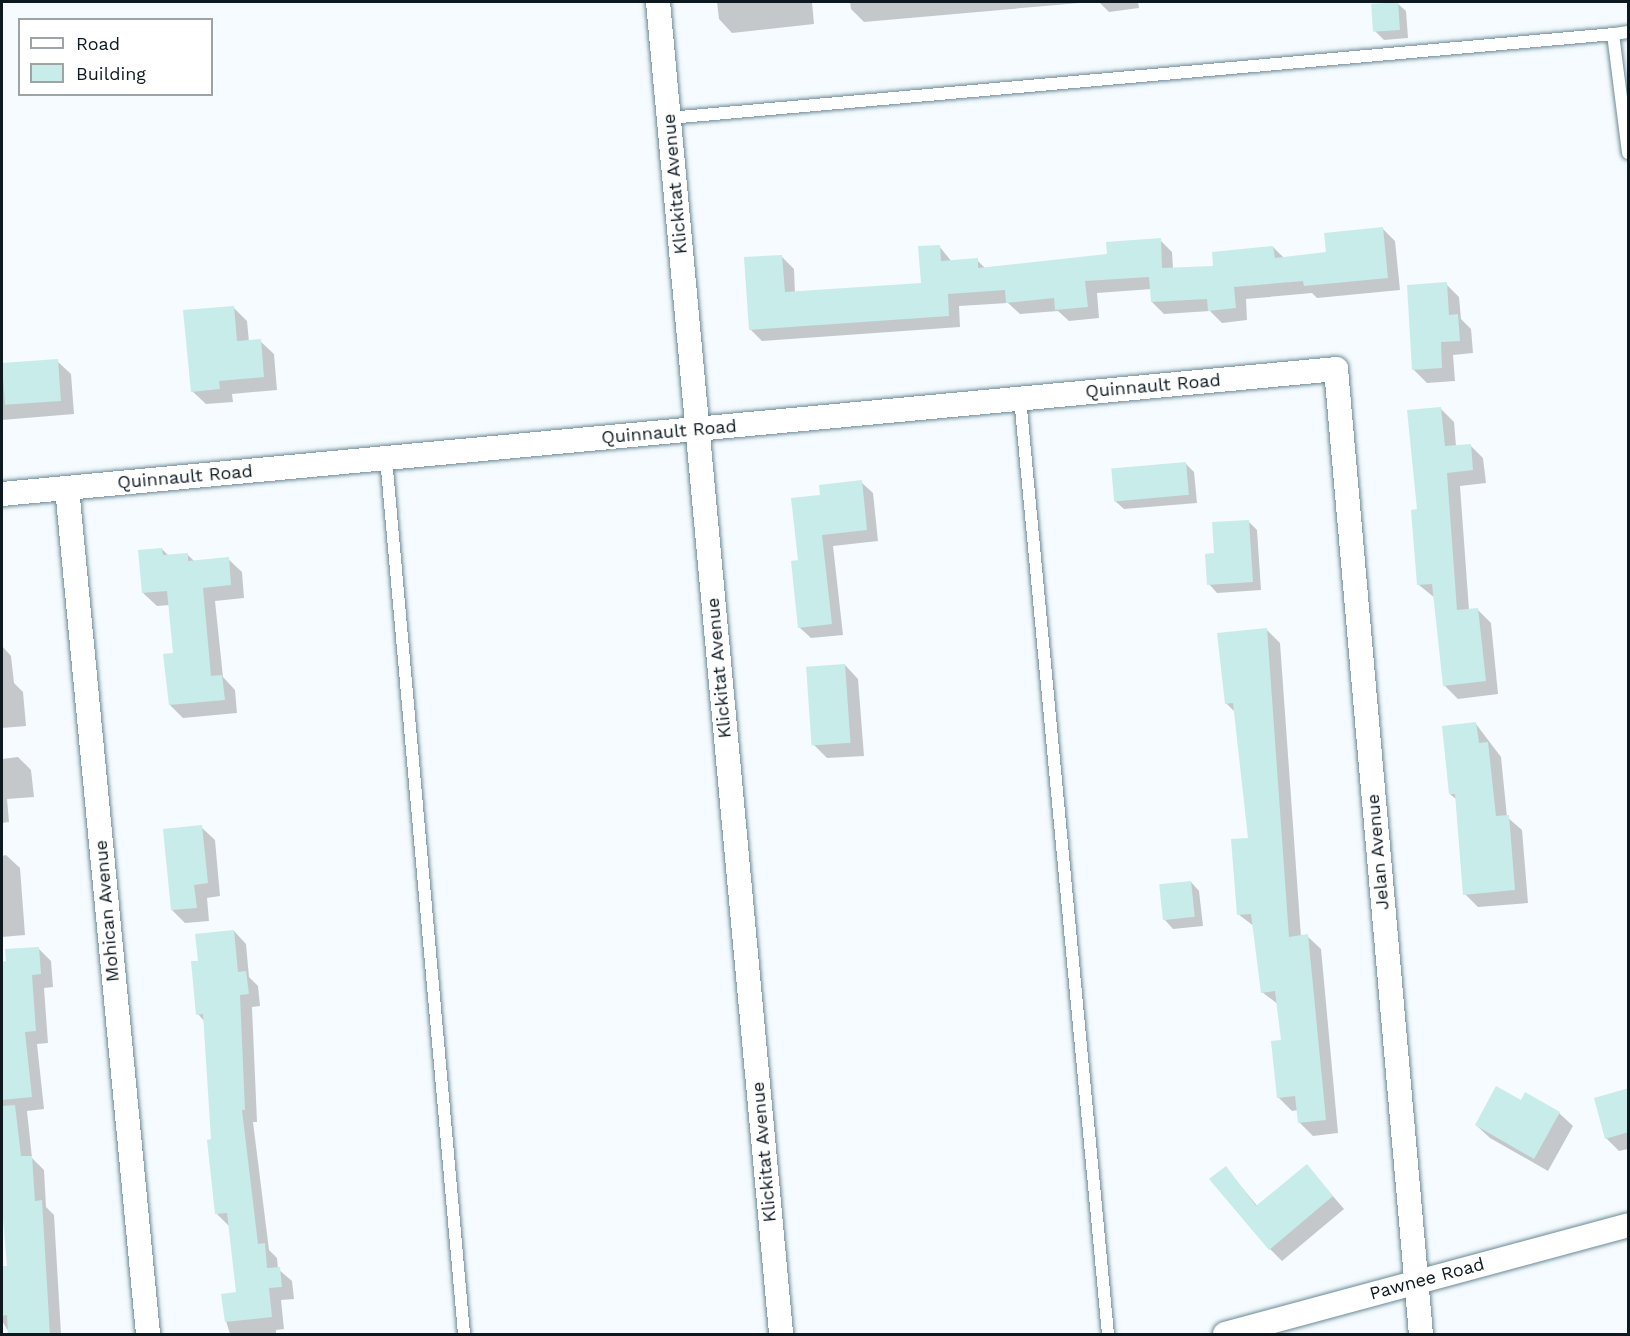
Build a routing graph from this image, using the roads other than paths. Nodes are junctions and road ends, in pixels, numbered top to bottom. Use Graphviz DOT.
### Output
graph roads {
  1 [pos="658,2"];
  2 [pos="1629,32"];
  3 [pos="1613,34"];
  4 [pos="669,118"];
  5 [pos="1629,153"];
  6 [pos="1336,369"];
  7 [pos="1020,398"];
  8 [pos="698,430"];
  9 [pos="386,458"];
  10 [pos="67,488"];
  11 [pos="2,494"];
  12 [pos="1629,1225"];
  13 [pos="1415,1281"];
  14 [pos="148,1335"];
  15 [pos="464,1335"];
  16 [pos="781,1335"];
  17 [pos="1108,1335"];
  18 [pos="1225,1335"];
  19 [pos="1421,1335"];
  1 -- 4 [label="street, Klickitat Avenue"];
  2 -- 3 [label="lane"];
  3 -- 4 [label="lane"];
  3 -- 5 [label="lane"];
  4 -- 8 [label="street, Klickitat Avenue"];
  6 -- 7 [label="street, Quinnault Road"];
  6 -- 13 [label="street, Jelan Avenue"];
  7 -- 8 [label="street, Quinnault Road"];
  7 -- 17 [label="lane"];
  8 -- 9 [label="street, Quinnault Road"];
  8 -- 16 [label="street, Klickitat Avenue"];
  9 -- 10 [label="street, Quinnault Road"];
  9 -- 15 [label="lane"];
  10 -- 11 [label="street, Quinnault Road"];
  10 -- 14 [label="street, Mohican Avenue"];
  12 -- 13 [label="street, Pawnee Road"];
  13 -- 18 [label="street, Pawnee Road"];
  13 -- 19 [label="street, Jelan Avenue"];
}
